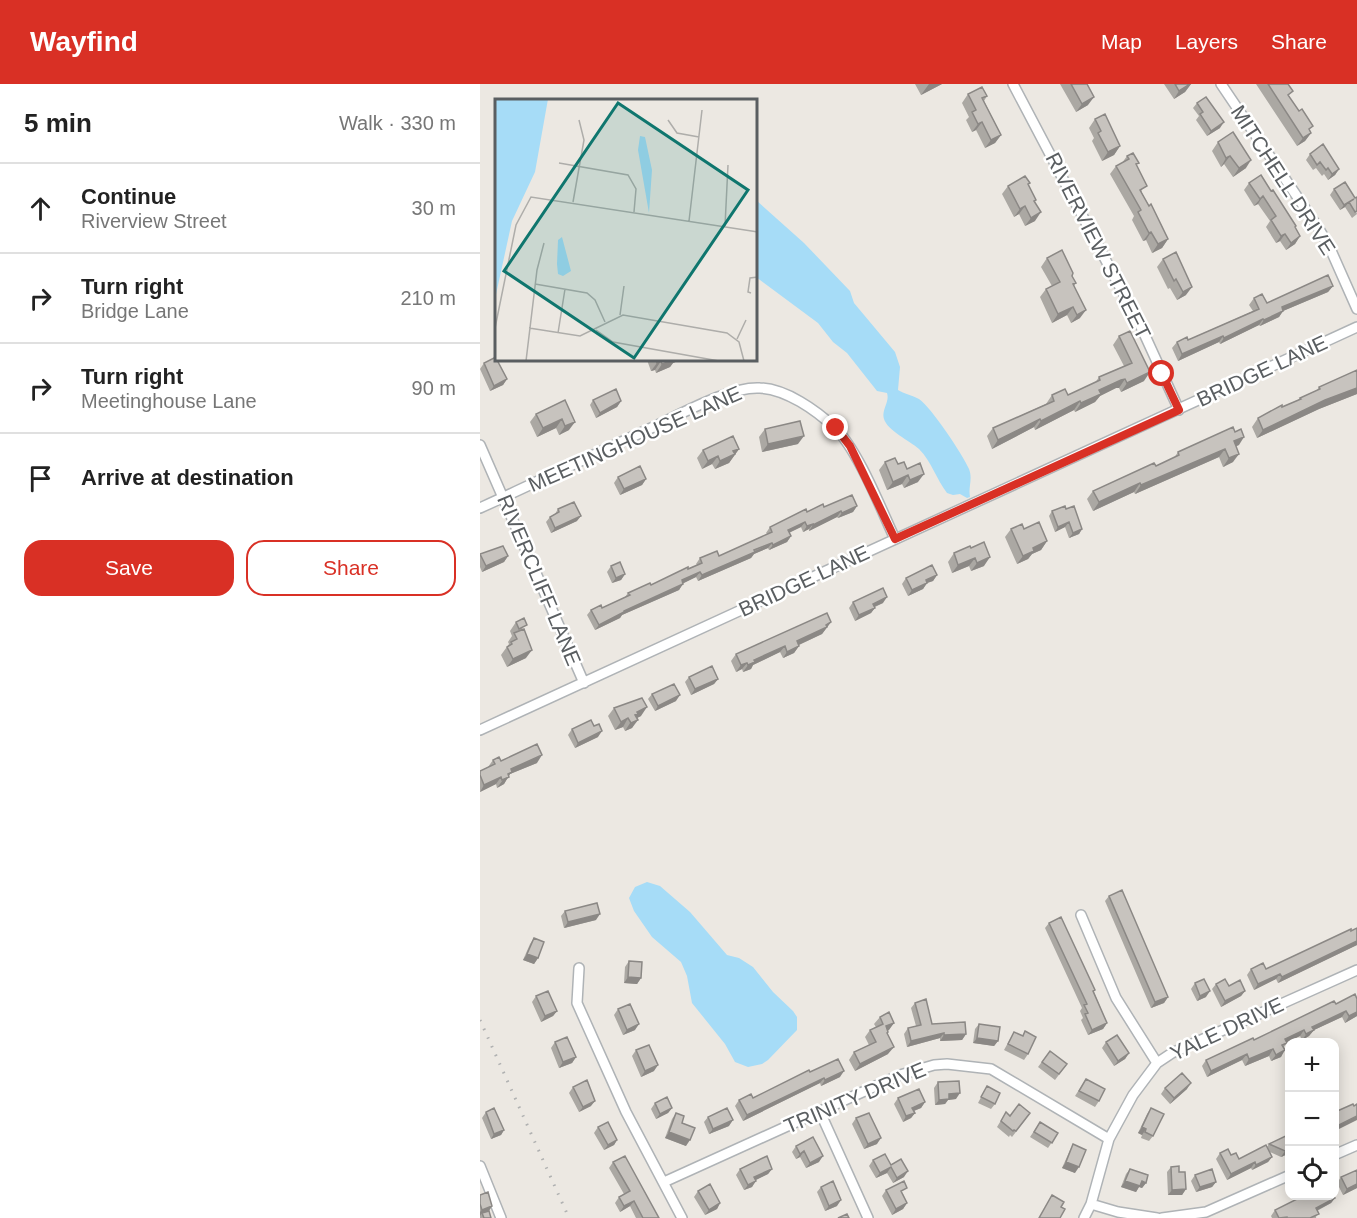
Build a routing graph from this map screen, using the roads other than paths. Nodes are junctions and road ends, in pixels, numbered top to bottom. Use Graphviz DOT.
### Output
graph roads {
  1 [pos="1013,84"];
  2 [pos="1221,84"];
  3 [pos="1357,309"];
  4 [pos="1357,327"];
  5 [pos="1179,410"];
  6 [pos="480,445"];
  7 [pos="504,497"];
  8 [pos="480,508"];
  9 [pos="895,539"];
  10 [pos="584,683"];
  11 [pos="480,730"];
  12 [pos="1081,915"];
  13 [pos="579,968"];
  14 [pos="1357,970"];
  15 [pos="1157,1063"];
  16 [pos="820,1112"];
  17 [pos="1109,1139"];
  18 [pos="1357,1145"];
  19 [pos="1339,1153"];
  20 [pos="480,1166"];
  21 [pos="1285,1177"];
  22 [pos="664,1182"];
  23 [pos="1091,1204"];
  24 [pos="501,1218"];
  25 [pos="682,1218"];
  26 [pos="868,1218"];
  27 [pos="1084,1218"];
  28 [pos="1157,1218"];
  29 [pos="1162,1218"];
  1 -- 5 [label="street, RIVERVIEW STREET"];
  2 -- 3 [label="street, MITCHELL DRIVE"];
  4 -- 5 [label="street, BRIDGE LANE"];
  5 -- 9 [label="street, BRIDGE LANE"];
  6 -- 7 [label="street, RIVERCLIFF LANE"];
  7 -- 8 [label="street, MEETINGHOUSE LANE"];
  7 -- 9 [label="street, MEETINGHOUSE LANE"];
  7 -- 10 [label="street, RIVERCLIFF LANE"];
  9 -- 10 [label="street, BRIDGE LANE"];
  10 -- 11 [label="street, BRIDGE LANE"];
  12 -- 15 [label="street"];
  13 -- 22 [label="street"];
  14 -- 15 [label="street, YALE DRIVE"];
  15 -- 17 [label="street, YALE DRIVE"];
  16 -- 17 [label="street, TRINITY DRIVE"];
  16 -- 22 [label="street, TRINITY DRIVE"];
  16 -- 26 [label="street"];
  17 -- 23 [label="street, YALE DRIVE"];
  18 -- 19 [label="street"];
  20 -- 24 [label="street"];
  21 -- 29 [label="street"];
  22 -- 25 [label="street"];
  23 -- 27 [label="street, YALE DRIVE"];
  23 -- 28 [label="street"];
}
